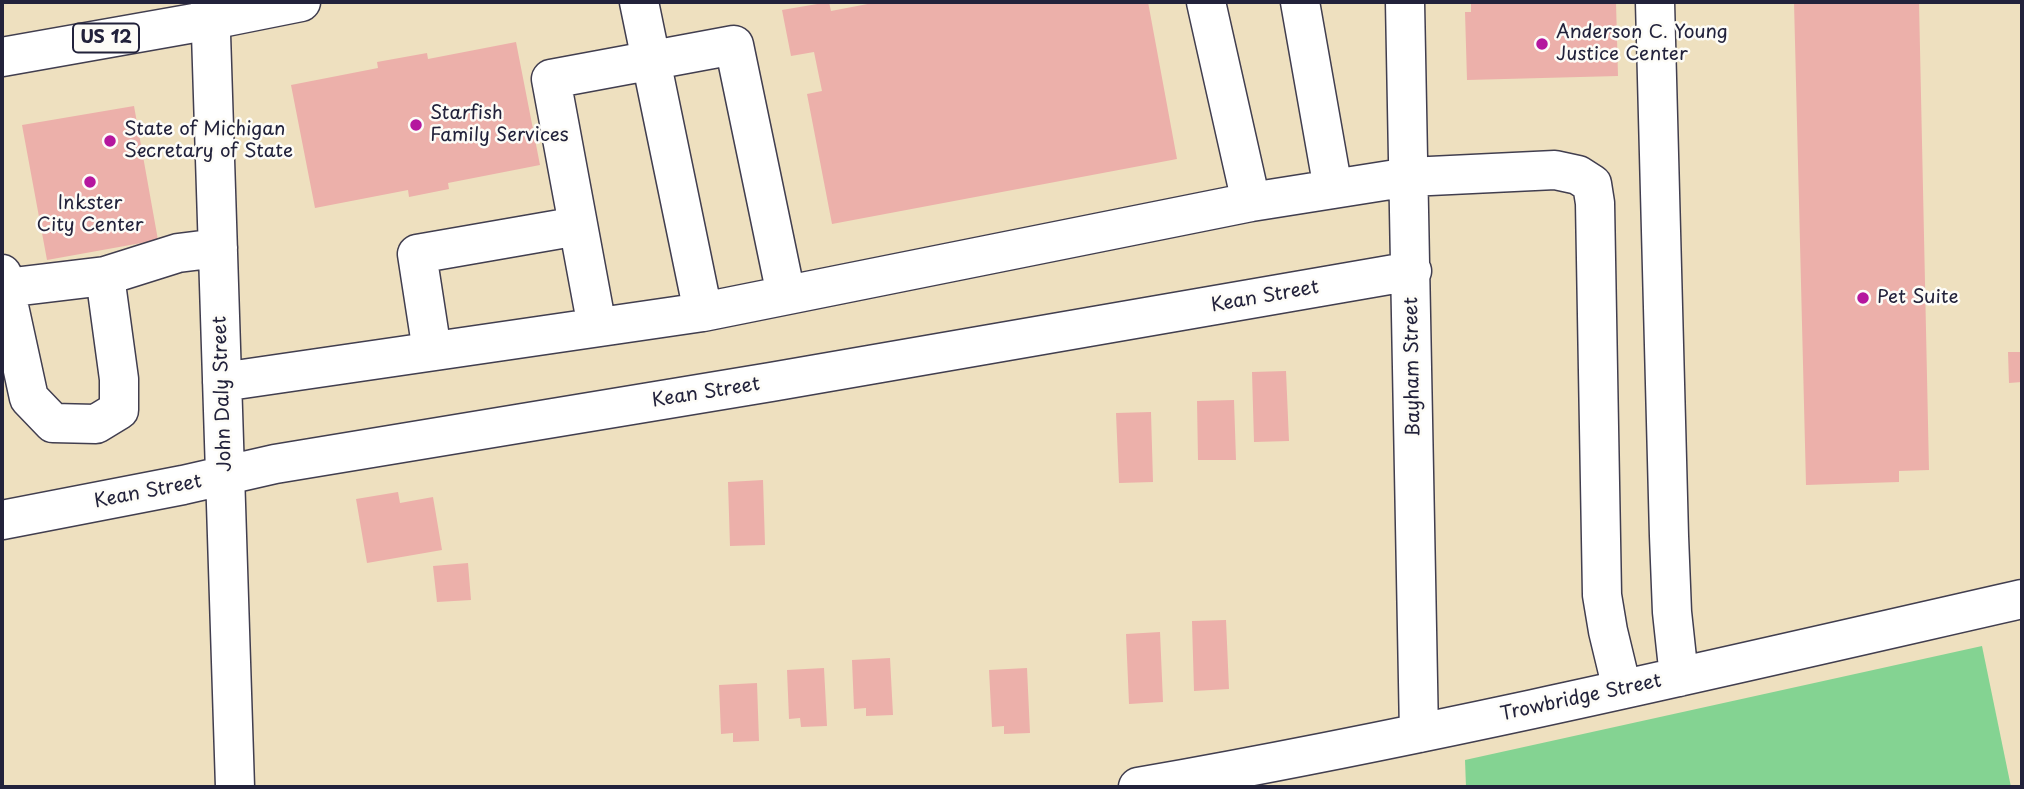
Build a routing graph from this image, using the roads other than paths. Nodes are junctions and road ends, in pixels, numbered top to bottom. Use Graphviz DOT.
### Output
graph roads {
  1 [pos="301,2"];
  2 [pos="639,2"];
  3 [pos="1206,2"];
  4 [pos="1300,2"];
  5 [pos="1405,2"];
  6 [pos="1654,2"];
  7 [pos="210,11"];
  8 [pos="2,57"];
  9 [pos="651,61"];
  10 [pos="1409,177"];
  11 [pos="1333,189"];
  12 [pos="1251,202"];
  13 [pos="578,226"];
  14 [pos="218,248"];
  15 [pos="1412,271"];
  16 [pos="105,276"];
  17 [pos="3,281"];
  18 [pos="786,295"];
  19 [pos="703,312"];
  20 [pos="597,327"];
  21 [pos="432,351"];
  22 [pos="222,382"];
  23 [pos="226,475"];
  24 [pos="2,520"];
  25 [pos="2022,600"];
  26 [pos="1679,677"];
  27 [pos="1622,690"];
  28 [pos="1419,733"];
  29 [pos="236,787"];
  30 [pos="1138,787"];
  1 -- 7 [label="street, US 12"];
  2 -- 9 [label="street"];
  3 -- 12 [label="street"];
  4 -- 11 [label="street"];
  5 -- 10 [label="street, Bayham Street"];
  6 -- 26 [label="street"];
  7 -- 8 [label="street, US 12"];
  7 -- 14 [label="street, John Daly Street"];
  9 -- 13 [label="street"];
  9 -- 18 [label="street"];
  9 -- 19 [label="street"];
  10 -- 11 [label="street"];
  10 -- 15 [label="street, Bayham Street"];
  10 -- 27 [label="street"];
  11 -- 12 [label="street"];
  12 -- 18 [label="street"];
  13 -- 20 [label="street"];
  13 -- 21 [label="street"];
  14 -- 16 [label="street"];
  14 -- 22 [label="street, John Daly Street"];
  15 -- 23 [label="street, Kean Street"];
  15 -- 28 [label="street, Bayham Street"];
  16 -- 17 [label="street"];
  16 -- 17 [label="street"];
  18 -- 19 [label="street"];
  19 -- 20 [label="street"];
  20 -- 21 [label="street"];
  21 -- 22 [label="street"];
  22 -- 23 [label="street, John Daly Street"];
  23 -- 24 [label="street, Kean Street"];
  23 -- 29 [label="street, John Daly Street"];
  25 -- 26 [label="street, Trowbridge Street"];
  26 -- 27 [label="street, Trowbridge Street"];
  27 -- 28 [label="street, Trowbridge Street"];
  28 -- 30 [label="street, Trowbridge Street"];
}
